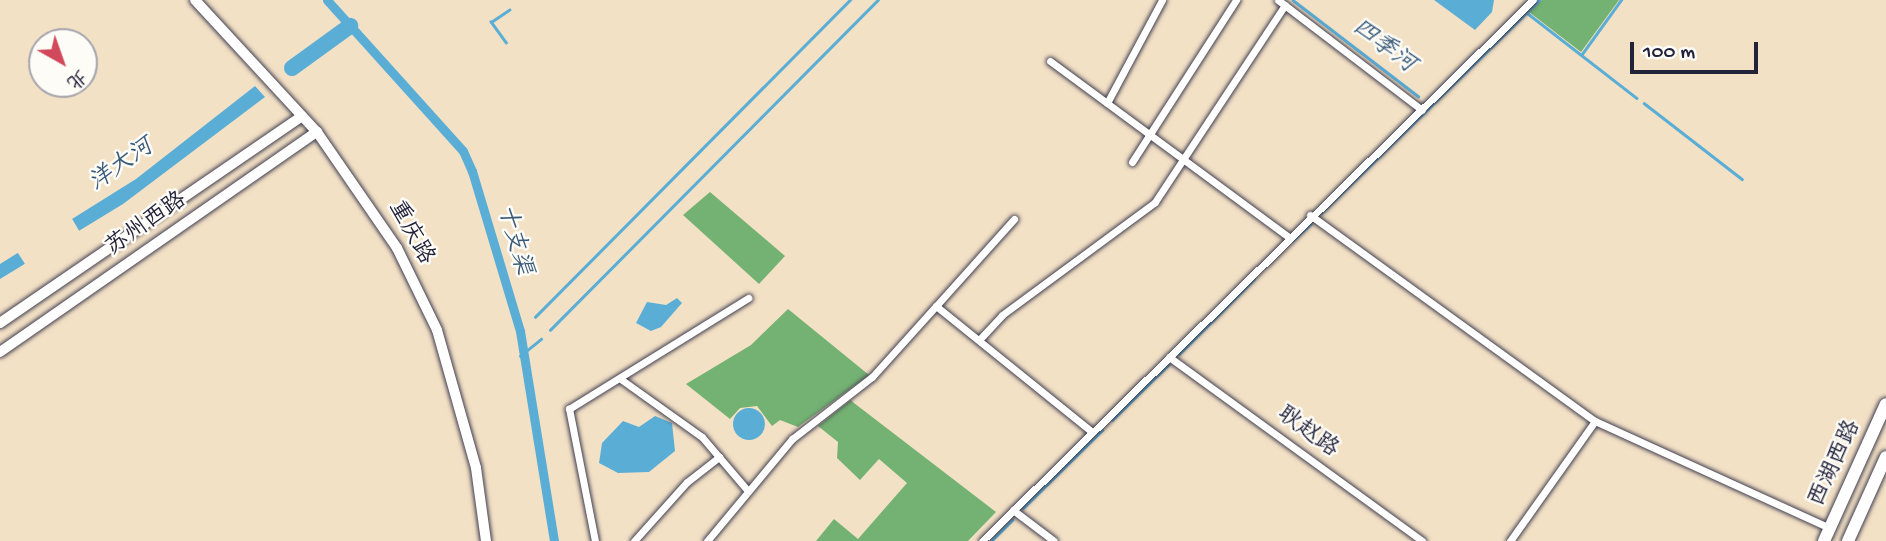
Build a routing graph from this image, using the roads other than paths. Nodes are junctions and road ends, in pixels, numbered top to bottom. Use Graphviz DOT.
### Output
graph roads {
  1 [pos="195,0"];
  2 [pos="1162,0"];
  3 [pos="1236,0"];
  4 [pos="1533,0"];
  5 [pos="1281,3"];
  6 [pos="1050,61"];
  7 [pos="1107,103"];
  8 [pos="1422,110"];
  9 [pos="302,116"];
  10 [pos="317,132"];
  11 [pos="1150,132"];
  12 [pos="243,156"];
  13 [pos="1186,159"];
  14 [pos="1132,162"];
  15 [pos="254,175"];
  16 [pos="1310,215"];
  17 [pos="1014,219"];
  18 [pos="1287,236"];
  19 [pos="748,298"];
  20 [pos="936,306"];
  21 [pos="0,323"];
  22 [pos="979,340"];
  23 [pos="0,352"];
  24 [pos="1169,357"];
  25 [pos="622,380"];
  26 [pos="1886,404"];
  27 [pos="1595,421"];
  28 [pos="1091,431"];
  29 [pos="719,457"];
  30 [pos="1886,457"];
  31 [pos="748,491"];
  32 [pos="1013,510"];
  33 [pos="1829,528"];
  34 [pos="486,541"];
  35 [pos="595,541"];
  36 [pos="634,541"];
  37 [pos="707,541"];
  38 [pos="982,541"];
  39 [pos="1054,541"];
  40 [pos="1422,541"];
  41 [pos="1510,541"];
  42 [pos="1824,541"];
  43 [pos="1848,541"];
  1 -- 9 [label="main road, 重庆路"];
  2 -- 7 [label="street"];
  3 -- 11 [label="street"];
  4 -- 8 [label="street"];
  5 -- 8 [label="street"];
  5 -- 13 [label="street"];
  6 -- 7 [label="street"];
  7 -- 11 [label="street"];
  8 -- 16 [label="street"];
  9 -- 10 [label="main road, 重庆路"];
  9 -- 12 [label="main road, 苏州西路"];
  10 -- 15 [label="main road, 苏州西路"];
  10 -- 34 [label="main road, 重庆路"];
  11 -- 13 [label="street"];
  11 -- 14 [label="street"];
  12 -- 15 [label="main road"];
  12 -- 21 [label="main road, 苏州西路"];
  13 -- 18 [label="street"];
  13 -- 22 [label="street"];
  15 -- 23 [label="main road, 苏州西路"];
  16 -- 18 [label="street"];
  16 -- 27 [label="street"];
  17 -- 20 [label="street"];
  18 -- 24 [label="street"];
  19 -- 25 [label="street"];
  20 -- 22 [label="street"];
  20 -- 31 [label="street"];
  22 -- 28 [label="street"];
  24 -- 28 [label="street"];
  24 -- 40 [label="street, 耿赵路"];
  25 -- 29 [label="street"];
  25 -- 35 [label="street"];
  26 -- 33 [label="main road, 西湖西路"];
  27 -- 33 [label="street"];
  27 -- 41 [label="street"];
  28 -- 32 [label="street"];
  29 -- 31 [label="street"];
  29 -- 36 [label="street"];
  30 -- 43 [label="main road, 西湖西路"];
  31 -- 37 [label="street"];
  32 -- 38 [label="street"];
  32 -- 39 [label="street"];
  33 -- 42 [label="main road, 西湖西路"];
}
